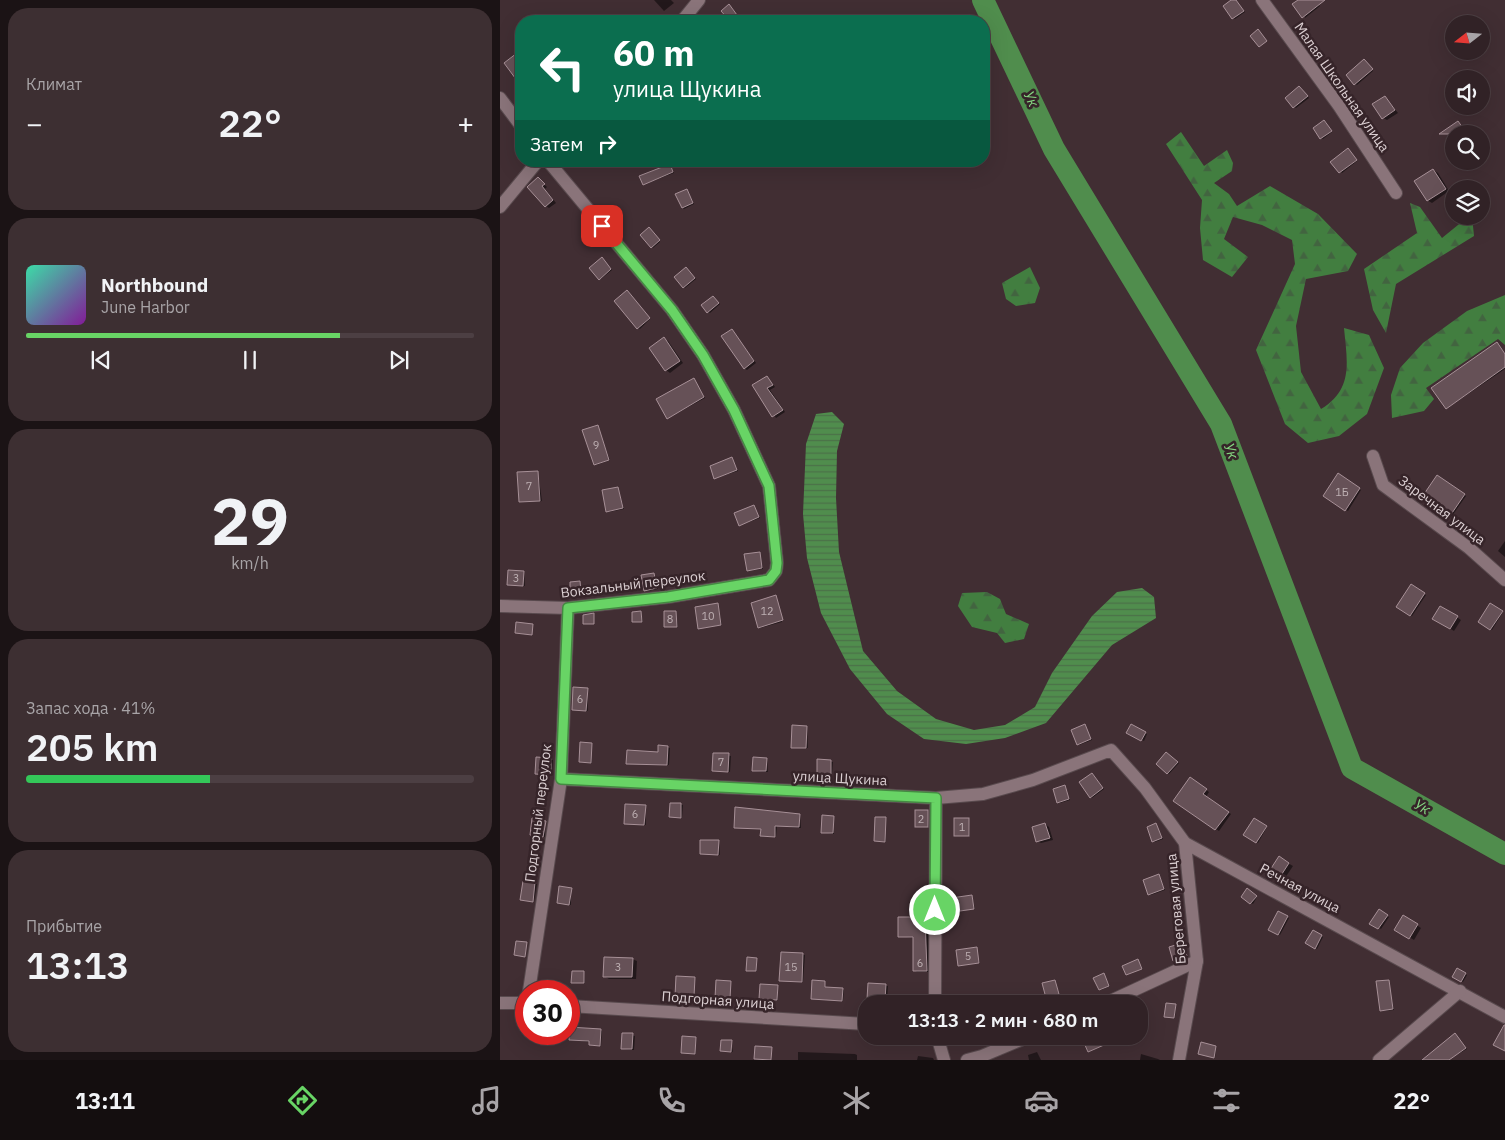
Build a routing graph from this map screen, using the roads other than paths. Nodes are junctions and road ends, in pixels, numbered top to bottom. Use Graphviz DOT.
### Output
graph roads {
  1 [pos="699,0"];
  2 [pos="1262,0"];
  3 [pos="687,15"];
  4 [pos="500,98"];
  5 [pos="515,118"];
  6 [pos="533,167"];
  7 [pos="553,167"];
  8 [pos="1396,193"];
  9 [pos="500,207"];
  10 [pos="1372,456"];
  11 [pos="1505,580"];
  12 [pos="500,606"];
  13 [pos="568,608"];
  14 [pos="1111,750"];
  15 [pos="561,779"];
  16 [pos="936,798"];
  17 [pos="1185,843"];
  18 [pos="1197,961"];
  19 [pos="531,980"];
  20 [pos="1460,991"];
  21 [pos="935,995"];
  22 [pos="1123,995"];
  23 [pos="500,1003"];
  24 [pos="515,1003"];
  25 [pos="580,1007"];
  26 [pos="1505,1017"];
  27 [pos="858,1024"];
  28 [pos="940,1045"];
  29 [pos="1008,1045"];
  30 [pos="944,1060"];
  31 [pos="967,1060"];
  32 [pos="1179,1060"];
  33 [pos="1379,1060"];
  1 -- 3 [label="street"];
  2 -- 8 [label="street, Малая Школьная улица"];
  4 -- 5 [label="street"];
  6 -- 9 [label="street"];
  7 -- 13 [label="street, Вокзальный переулок"];
  10 -- 11 [label="street, Заречная улица"];
  12 -- 13 [label="street, Вокзальный переулок"];
  13 -- 15 [label="street, Подгорный переулок"];
  14 -- 16 [label="street, улица Щукина"];
  14 -- 17 [label="street, Речная улица"];
  15 -- 16 [label="street, улица Щукина"];
  15 -- 19 [label="street, Подгорный переулок"];
  16 -- 21 [label="street"];
  17 -- 18 [label="street, Береговая улица"];
  17 -- 20 [label="street, Речная улица"];
  18 -- 22 [label="street"];
  18 -- 32 [label="street, Береговая улица"];
  20 -- 26 [label="street, Речная улица"];
  20 -- 33 [label="street"];
  23 -- 24 [label="street"];
  25 -- 27 [label="street, Подгорная улица"];
  28 -- 30 [label="street"];
  29 -- 31 [label="street"];
}
